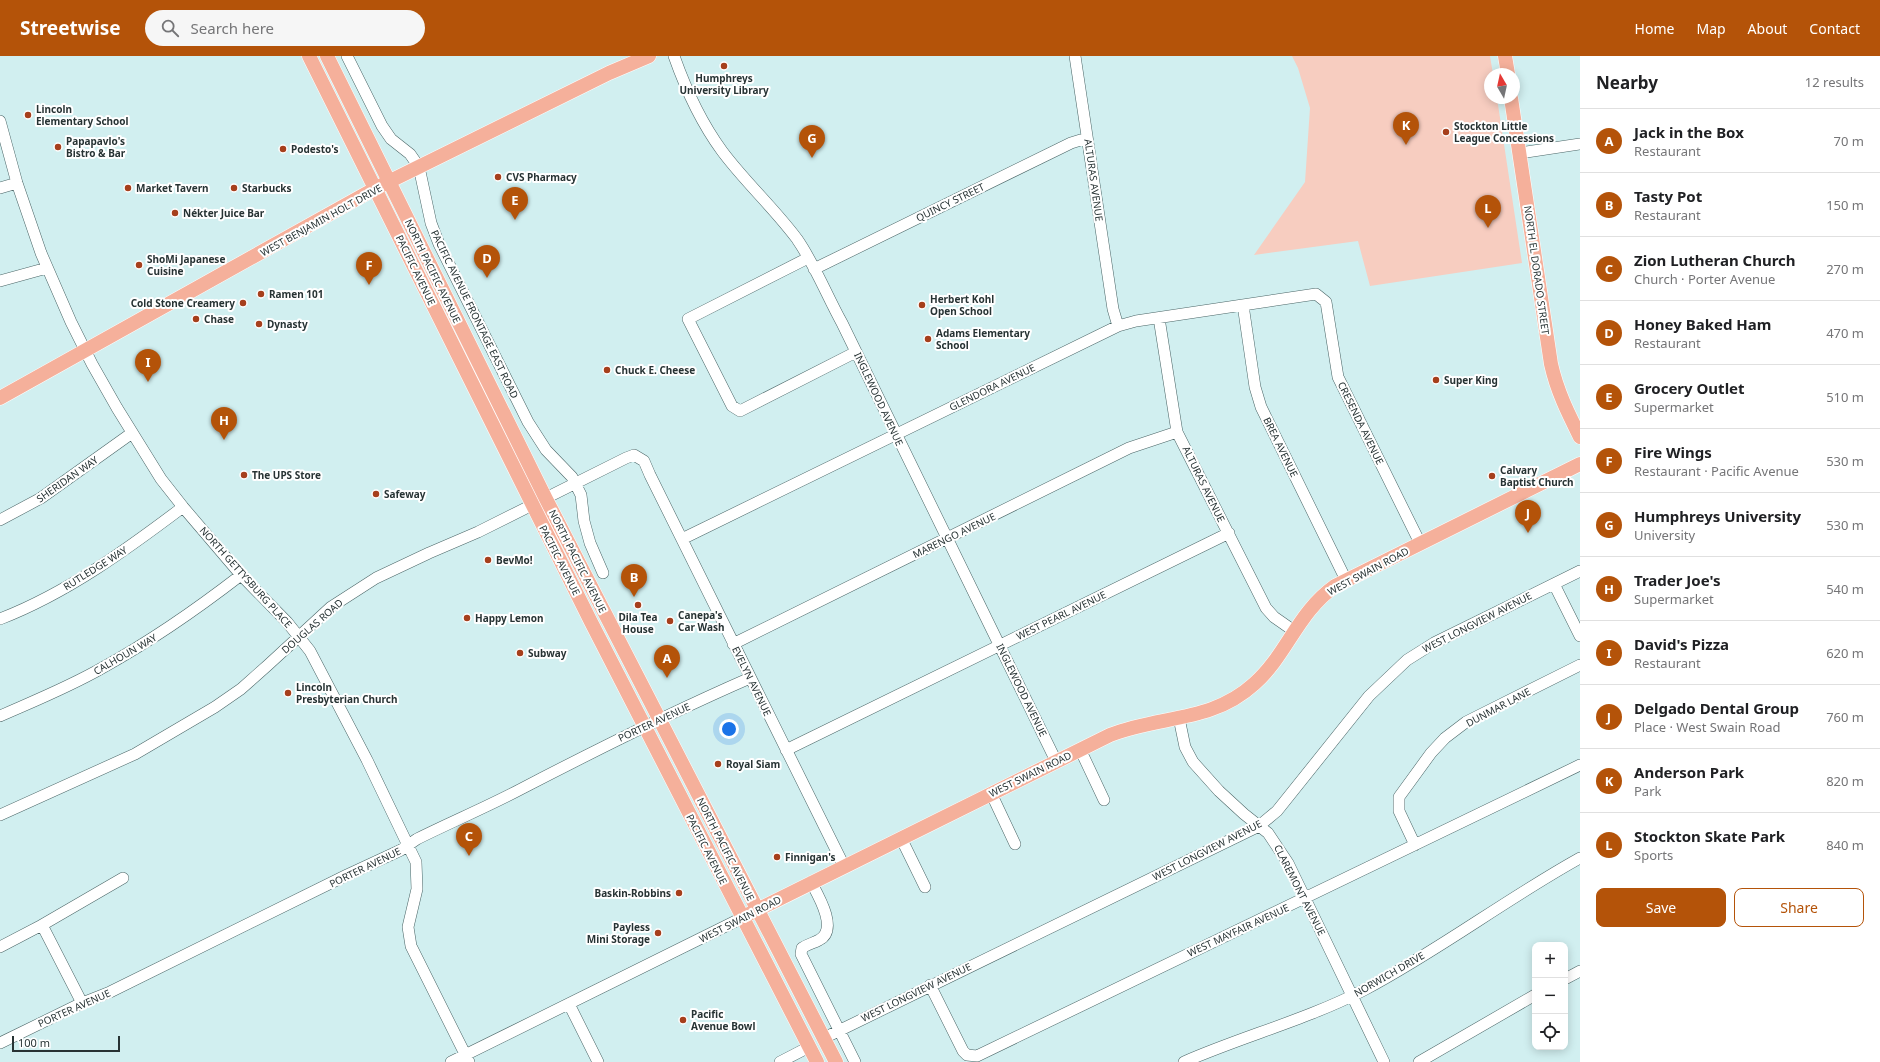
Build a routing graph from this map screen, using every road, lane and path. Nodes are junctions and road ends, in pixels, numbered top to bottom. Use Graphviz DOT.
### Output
graph roads {
  1 [pos="309,56"];
  2 [pos="327,56"];
  3 [pos="347,56"];
  4 [pos="649,56"];
  5 [pos="674,56"];
  6 [pos="1075,56"];
  7 [pos="1505,56"];
  8 [pos="1507,68"];
  9 [pos="1513,104"];
  10 [pos="0,121"];
  11 [pos="1087,138"];
  12 [pos="1580,144"];
  13 [pos="1520,154"];
  14 [pos="419,167"];
  15 [pos="389,182"];
  16 [pos="17,183"];
  17 [pos="0,188"];
  18 [pos="376,188"];
  19 [pos="808,258"];
  20 [pos="47,268"];
  21 [pos="814,269"];
  22 [pos="0,281"];
  23 [pos="1321,297"];
  24 [pos="1243,305"];
  25 [pos="1159,318"];
  26 [pos="1118,326"];
  27 [pos="85,351"];
  28 [pos="856,352"];
  29 [pos="0,398"];
  30 [pos="1177,432"];
  31 [pos="132,433"];
  32 [pos="896,434"];
  33 [pos="1580,437"];
  34 [pos="636,456"];
  35 [pos="1580,464"];
  36 [pos="576,484"];
  37 [pos="546,499"];
  38 [pos="533,505"];
  39 [pos="183,507"];
  40 [pos="0,520"];
  41 [pos="1228,533"];
  42 [pos="947,538"];
  43 [pos="682,539"];
  44 [pos="1420,543"];
  45 [pos="1580,571"];
  46 [pos="603,573"];
  47 [pos="241,575"];
  48 [pos="1346,580"];
  49 [pos="1554,584"];
  50 [pos="0,619"];
  51 [pos="1294,631"];
  52 [pos="299,636"];
  53 [pos="1580,636"];
  54 [pos="733,644"];
  55 [pos="1000,645"];
  56 [pos="1580,665"];
  57 [pos="750,678"];
  58 [pos="0,716"];
  59 [pos="1179,718"];
  60 [pos="659,720"];
  61 [pos="644,726"];
  62 [pos="1080,749"];
  63 [pos="786,750"];
  64 [pos="1056,761"];
  65 [pos="1580,765"];
  66 [pos="991,793"];
  67 [pos="1104,800"];
  68 [pos="0,815"];
  69 [pos="1260,826"];
  70 [pos="901,838"];
  71 [pos="1015,844"];
  72 [pos="1415,844"];
  73 [pos="409,845"];
  74 [pos="1580,858"];
  75 [pos="844,866"];
  76 [pos="123,878"];
  77 [pos="811,882"];
  78 [pos="925,887"];
  79 [pos="1306,898"];
  80 [pos="757,910"];
  81 [pos="742,918"];
  82 [pos="42,925"];
  83 [pos="0,947"];
  84 [pos="1580,971"];
  85 [pos="1567,978"];
  86 [pos="930,985"];
  87 [pos="1352,995"];
  88 [pos="1532,997"];
  89 [pos="785,1001"];
  90 [pos="82,1003"];
  91 [pos="569,1004"];
  92 [pos="838,1030"];
  93 [pos="824,1038"];
  94 [pos="0,1043"];
  95 [pos="809,1047"];
  96 [pos="467,1059"];
  97 [pos="451,1062"];
  98 [pos="598,1062"];
  99 [pos="780,1062"];
  100 [pos="817,1062"];
  101 [pos="826,1062"];
  102 [pos="836,1062"];
  103 [pos="855,1062"];
  104 [pos="1184,1062"];
  105 [pos="1384,1062"];
  106 [pos="1419,1062"];
  1 -- 18 [label="main road, PACIFIC AVENUE"];
  2 -- 15 [label="main road, NORTH PACIFIC AVENUE"];
  3 -- 14 [label="street, PACIFIC AVENUE FRONTAGE EAST ROAD"];
  4 -- 14 [label="main road, WEST BENJAMIN HOLT DRIVE"];
  5 -- 19 [label="street, INGLEWOOD AVENUE"];
  6 -- 11 [label="street, ALTURAS AVENUE"];
  7 -- 8 [label="main road"];
  9 -- 13 [label="main road, NORTH EL DORADO STREET"];
  10 -- 16 [label="street, NORTH GETTYSBURG PLACE"];
  11 -- 21 [label="street, QUINCY STREET"];
  11 -- 26 [label="street, ALTURAS AVENUE"];
  12 -- 13 [label="street"];
  13 -- 33 [label="main road, NORTH EL DORADO STREET"];
  14 -- 15 [label="main road, WEST BENJAMIN HOLT DRIVE"];
  14 -- 36 [label="street, PACIFIC AVENUE FRONTAGE EAST ROAD"];
  15 -- 18 [label="main road, WEST BENJAMIN HOLT DRIVE"];
  15 -- 37 [label="main road, NORTH PACIFIC AVENUE"];
  16 -- 17 [label="street"];
  16 -- 20 [label="street, NORTH GETTYSBURG PLACE"];
  18 -- 27 [label="main road, WEST BENJAMIN HOLT DRIVE"];
  18 -- 38 [label="main road, PACIFIC AVENUE"];
  19 -- 21 [label="street, INGLEWOOD AVENUE"];
  19 -- 28 [label="street"];
  20 -- 22 [label="street"];
  20 -- 27 [label="street, NORTH GETTYSBURG PLACE"];
  21 -- 28 [label="street, INGLEWOOD AVENUE"];
  23 -- 24 [label="street, GLENDORA AVENUE"];
  23 -- 44 [label="street, CRESENDA AVENUE"];
  24 -- 25 [label="street, GLENDORA AVENUE"];
  24 -- 48 [label="street, BREA AVENUE"];
  25 -- 26 [label="street, GLENDORA AVENUE"];
  25 -- 30 [label="street, ALTURAS AVENUE"];
  26 -- 32 [label="street, GLENDORA AVENUE"];
  27 -- 29 [label="main road, WEST BENJAMIN HOLT DRIVE"];
  27 -- 31 [label="street, NORTH GETTYSBURG PLACE"];
  28 -- 32 [label="street, INGLEWOOD AVENUE"];
  30 -- 41 [label="street, ALTURAS AVENUE"];
  30 -- 42 [label="street, MARENGO AVENUE"];
  31 -- 39 [label="street, NORTH GETTYSBURG PLACE"];
  31 -- 40 [label="street, SHERIDAN WAY"];
  32 -- 42 [label="street, INGLEWOOD AVENUE"];
  32 -- 43 [label="street, GLENDORA AVENUE"];
  34 -- 36 [label="street, DOUGLAS ROAD"];
  34 -- 43 [label="street, EVELYN AVENUE"];
  35 -- 44 [label="main road, WEST SWAIN ROAD"];
  36 -- 37 [label="street, DOUGLAS ROAD"];
  36 -- 46 [label="street, PACIFIC AVENUE FRONTAGE EAST ROAD"];
  37 -- 38 [label="street, DOUGLAS ROAD"];
  37 -- 60 [label="main road, NORTH PACIFIC AVENUE"];
  38 -- 52 [label="street, DOUGLAS ROAD"];
  38 -- 61 [label="main road, PACIFIC AVENUE"];
  39 -- 47 [label="street, NORTH GETTYSBURG PLACE"];
  39 -- 50 [label="street, RUTLEDGE WAY"];
  41 -- 51 [label="street, ALTURAS AVENUE"];
  41 -- 55 [label="street, WEST PEARL AVENUE"];
  42 -- 54 [label="street, MARENGO AVENUE"];
  42 -- 55 [label="street, INGLEWOOD AVENUE"];
  43 -- 54 [label="street, EVELYN AVENUE"];
  44 -- 48 [label="main road, WEST SWAIN ROAD"];
  45 -- 49 [label="street, WEST LONGVIEW AVENUE"];
  47 -- 52 [label="street, NORTH GETTYSBURG PLACE"];
  47 -- 58 [label="street, CALHOUN WAY"];
  48 -- 51 [label="main road, WEST SWAIN ROAD"];
  49 -- 53 [label="street"];
  49 -- 69 [label="street, WEST LONGVIEW AVENUE"];
  51 -- 59 [label="main road, WEST SWAIN ROAD"];
  52 -- 68 [label="street, DOUGLAS ROAD"];
  52 -- 73 [label="street, NORTH GETTYSBURG PLACE"];
  54 -- 57 [label="street, EVELYN AVENUE"];
  55 -- 63 [label="street, WEST PEARL AVENUE"];
  55 -- 64 [label="street, INGLEWOOD AVENUE"];
  56 -- 72 [label="street, DUNMAR LANE"];
  57 -- 60 [label="street, PORTER AVENUE"];
  57 -- 63 [label="street, EVELYN AVENUE"];
  59 -- 62 [label="main road, WEST SWAIN ROAD"];
  59 -- 69 [label="street, CLAREMONT AVENUE"];
  60 -- 61 [label="street, PORTER AVENUE"];
  60 -- 80 [label="main road, NORTH PACIFIC AVENUE"];
  61 -- 73 [label="street, PORTER AVENUE"];
  61 -- 81 [label="main road, PACIFIC AVENUE"];
  62 -- 64 [label="main road, WEST SWAIN ROAD"];
  62 -- 67 [label="street"];
  63 -- 75 [label="street, EVELYN AVENUE"];
  64 -- 66 [label="main road, WEST SWAIN ROAD"];
  65 -- 72 [label="street, WEST MAYFAIR AVENUE"];
  66 -- 70 [label="main road, WEST SWAIN ROAD"];
  66 -- 71 [label="street"];
  69 -- 79 [label="street, CLAREMONT AVENUE"];
  69 -- 86 [label="street, WEST LONGVIEW AVENUE"];
  70 -- 75 [label="main road, WEST SWAIN ROAD"];
  70 -- 78 [label="street"];
  72 -- 79 [label="street, WEST MAYFAIR AVENUE"];
  73 -- 90 [label="street, PORTER AVENUE"];
  73 -- 96 [label="street, NORTH GETTYSBURG PLACE"];
  74 -- 87 [label="street, NORWICH DRIVE"];
  75 -- 77 [label="main road, WEST SWAIN ROAD"];
  76 -- 82 [label="street"];
  77 -- 80 [label="main road, WEST SWAIN ROAD"];
  77 -- 92 [label="street"];
  79 -- 86 [label="street, WEST MAYFAIR AVENUE"];
  79 -- 87 [label="street, CLAREMONT AVENUE"];
  80 -- 81 [label="main road, WEST SWAIN ROAD"];
  80 -- 93 [label="main road, NORTH PACIFIC AVENUE"];
  81 -- 89 [label="main road, PACIFIC AVENUE"];
  81 -- 91 [label="street, WEST SWAIN ROAD"];
  82 -- 83 [label="street"];
  82 -- 90 [label="street"];
  84 -- 85 [label="street"];
  86 -- 92 [label="street, WEST LONGVIEW AVENUE"];
  87 -- 104 [label="street, NORWICH DRIVE"];
  87 -- 105 [label="street, CLAREMONT AVENUE"];
  88 -- 106 [label="street"];
  89 -- 93 [label="main road"];
  89 -- 95 [label="main road, PACIFIC AVENUE"];
  90 -- 94 [label="street, PORTER AVENUE"];
  91 -- 96 [label="street, WEST SWAIN ROAD"];
  91 -- 98 [label="street"];
  92 -- 93 [label="street, WEST LONGVIEW AVENUE"];
  92 -- 103 [label="street"];
  93 -- 102 [label="main road, NORTH PACIFIC AVENUE"];
  95 -- 99 [label="street"];
  95 -- 100 [label="main road, PACIFIC AVENUE"];
  95 -- 101 [label="main road"];
  96 -- 97 [label="street, WEST SWAIN ROAD"];
}
